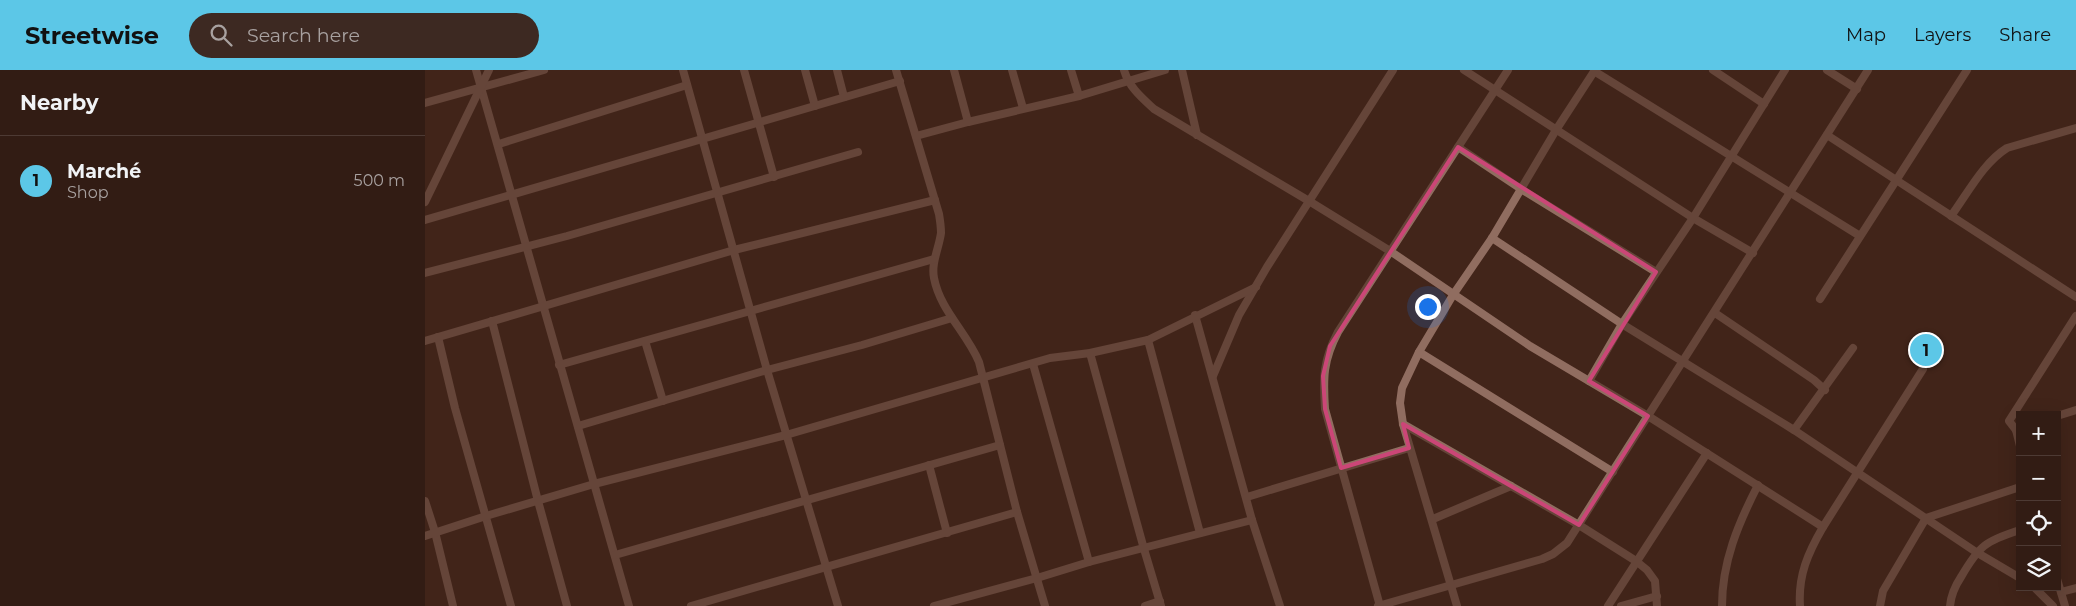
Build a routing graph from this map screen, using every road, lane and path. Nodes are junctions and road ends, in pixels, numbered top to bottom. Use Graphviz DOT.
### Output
graph roads {
  1 [pos="476,70"];
  2 [pos="489,70"];
  3 [pos="544,70"];
  4 [pos="683,70"];
  5 [pos="744,70"];
  6 [pos="805,70"];
  7 [pos="837,70"];
  8 [pos="897,70"];
  9 [pos="954,70"];
  10 [pos="1012,70"];
  11 [pos="1071,70"];
  12 [pos="1124,70"];
  13 [pos="1165,70"];
  14 [pos="1183,70"];
  15 [pos="1393,70"];
  16 [pos="1464,70"];
  17 [pos="1508,70"];
  18 [pos="1594,70"];
  19 [pos="1713,70"];
  20 [pos="1785,70"];
  21 [pos="1827,70"];
  22 [pos="1868,70"];
  23 [pos="1967,70"];
  24 [pos="900,80"];
  25 [pos="1127,81"];
  26 [pos="687,84"];
  27 [pos="481,88"];
  28 [pos="1857,89"];
  29 [pos="1495,90"];
  30 [pos="1079,96"];
  31 [pos="844,97"];
  32 [pos="425,104"];
  33 [pos="1764,104"];
  34 [pos="815,106"];
  35 [pos="1023,108"];
  36 [pos="759,122"];
  37 [pos="968,122"];
  38 [pos="2076,128"];
  39 [pos="1556,130"];
  40 [pos="1197,135"];
  41 [pos="1827,135"];
  42 [pos="916,136"];
  43 [pos="703,139"];
  44 [pos="499,144"];
  45 [pos="1458,147"];
  46 [pos="858,152"];
  47 [pos="1731,156"];
  48 [pos="774,177"];
  49 [pos="1896,180"];
  50 [pos="1521,188"];
  51 [pos="718,193"];
  52 [pos="512,194"];
  53 [pos="1791,194"];
  54 [pos="935,200"];
  55 [pos="1309,201"];
  56 [pos="425,202"];
  57 [pos="1951,216"];
  58 [pos="1693,218"];
  59 [pos="425,220"];
  60 [pos="1859,236"];
  61 [pos="1492,238"];
  62 [pos="527,247"];
  63 [pos="734,250"];
  64 [pos="1390,251"];
  65 [pos="1753,253"];
  66 [pos="934,259"];
  67 [pos="1656,272"];
  68 [pos="425,273"];
  69 [pos="1256,287"];
  70 [pos="1453,294"];
  71 [pos="2076,297"];
  72 [pos="1819,299"];
  73 [pos="543,306"];
  74 [pos="751,312"];
  75 [pos="1715,313"];
  76 [pos="1195,315"];
  77 [pos="2076,316"];
  78 [pos="952,318"];
  79 [pos="492,321"];
  80 [pos="1622,324"];
  81 [pos="439,337"];
  82 [pos="1148,340"];
  83 [pos="425,341"];
  84 [pos="645,341"];
  85 [pos="1853,348"];
  86 [pos="1419,352"];
  87 [pos="1090,353"];
  88 [pos="1683,362"];
  89 [pos="1033,364"];
  90 [pos="559,365"];
  91 [pos="1923,369"];
  92 [pos="767,370"];
  93 [pos="1213,376"];
  94 [pos="983,378"];
  95 [pos="1589,380"];
  96 [pos="1825,390"];
  97 [pos="663,401"];
  98 [pos="2076,410"];
  99 [pos="2061,415"];
  100 [pos="1648,416"];
  101 [pos="1403,424"];
  102 [pos="578,426"];
  103 [pos="2016,427"];
  104 [pos="1794,430"];
  105 [pos="786,435"];
  106 [pos="1000,445"];
  107 [pos="1409,448"];
  108 [pos="1707,454"];
  109 [pos="929,465"];
  110 [pos="1341,468"];
  111 [pos="1613,472"];
  112 [pos="1857,472"];
  113 [pos="594,484"];
  114 [pos="1511,486"];
  115 [pos="1758,486"];
  116 [pos="2016,488"];
  117 [pos="1247,497"];
  118 [pos="425,500"];
  119 [pos="806,500"];
  120 [pos="537,501"];
  121 [pos="1017,512"];
  122 [pos="486,516"];
  123 [pos="1926,518"];
  124 [pos="1433,519"];
  125 [pos="1252,520"];
  126 [pos="1579,525"];
  127 [pos="1823,527"];
  128 [pos="435,532"];
  129 [pos="2016,532"];
  130 [pos="947,533"];
  131 [pos="1200,533"];
  132 [pos="425,536"];
  133 [pos="1144,549"];
  134 [pos="1976,552"];
  135 [pos="615,555"];
  136 [pos="1089,562"];
  137 [pos="1636,562"];
  138 [pos="826,568"];
  139 [pos="2016,576"];
  140 [pos="1037,578"];
  141 [pos="1452,585"];
  142 [pos="2076,588"];
  143 [pos="2038,591"];
  144 [pos="2061,592"];
  145 [pos="1657,596"];
  146 [pos="707,604"];
  147 [pos="1161,604"];
  148 [pos="453,606"];
  149 [pos="511,606"];
  150 [pos="567,606"];
  151 [pos="629,606"];
  152 [pos="691,606"];
  153 [pos="838,606"];
  154 [pos="934,606"];
  155 [pos="1045,606"];
  156 [pos="1145,606"];
  157 [pos="1280,606"];
  158 [pos="1379,606"];
  159 [pos="1457,606"];
  160 [pos="1608,606"];
  161 [pos="1621,606"];
  162 [pos="1657,606"];
  163 [pos="1722,606"];
  164 [pos="1800,606"];
  165 [pos="1880,606"];
  166 [pos="1951,606"];
  167 [pos="2053,606"];
  168 [pos="2065,606"];
  1 -- 27 [label="street"];
  2 -- 27 [label="street"];
  3 -- 27 [label="street"];
  4 -- 26 [label="street"];
  5 -- 36 [label="street"];
  6 -- 34 [label="street"];
  7 -- 31 [label="street"];
  8 -- 24 [label="street"];
  9 -- 37 [label="street"];
  10 -- 35 [label="street"];
  11 -- 30 [label="street"];
  12 -- 25 [label="street"];
  13 -- 25 [label="street"];
  14 -- 40 [label="street"];
  15 -- 55 [label="street"];
  16 -- 29 [label="street"];
  17 -- 29 [label="street"];
  18 -- 39 [label="street"];
  18 -- 47 [label="street"];
  19 -- 33 [label="street"];
  20 -- 33 [label="street"];
  21 -- 28 [label="street"];
  22 -- 28 [label="street"];
  23 -- 49 [label="street"];
  24 -- 31 [label="street"];
  24 -- 42 [label="street"];
  25 -- 30 [label="street"];
  25 -- 40 [label="street"];
  26 -- 43 [label="street"];
  26 -- 44 [label="street"];
  27 -- 32 [label="street"];
  27 -- 44 [label="street"];
  27 -- 56 [label="street"];
  28 -- 41 [label="street"];
  29 -- 39 [label="street"];
  29 -- 45 [label="street"];
  30 -- 35 [label="street"];
  31 -- 34 [label="street"];
  33 -- 47 [label="street"];
  34 -- 36 [label="street"];
  35 -- 37 [label="street"];
  36 -- 43 [label="street"];
  36 -- 48 [label="street"];
  37 -- 42 [label="street"];
  38 -- 57 [label="street"];
  39 -- 50 [label="street"];
  39 -- 58 [label="street"];
  40 -- 55 [label="street"];
  41 -- 49 [label="street"];
  41 -- 53 [label="street"];
  42 -- 54 [label="street"];
  43 -- 51 [label="street"];
  43 -- 52 [label="street"];
  44 -- 52 [label="street"];
  45 -- 50 [label="street"];
  45 -- 64 [label="street"];
  46 -- 48 [label="street"];
  47 -- 53 [label="street"];
  47 -- 58 [label="street"];
  48 -- 51 [label="street"];
  49 -- 57 [label="street"];
  49 -- 60 [label="street"];
  50 -- 61 [label="street"];
  50 -- 67 [label="street"];
  51 -- 62 [label="street"];
  51 -- 63 [label="street"];
  52 -- 59 [label="street"];
  52 -- 62 [label="street"];
  53 -- 60 [label="street"];
  53 -- 65 [label="street"];
  54 -- 63 [label="street"];
  54 -- 66 [label="street"];
  55 -- 64 [label="street"];
  55 -- 69 [label="street"];
  57 -- 71 [label="street"];
  58 -- 65 [label="street"];
  58 -- 67 [label="street"];
  60 -- 72 [label="street"];
  61 -- 70 [label="street"];
  61 -- 80 [label="street"];
  62 -- 68 [label="street"];
  62 -- 73 [label="street"];
  63 -- 73 [label="street"];
  63 -- 74 [label="street"];
  64 -- 70 [label="street"];
  64 -- 110 [label="street"];
  65 -- 75 [label="street"];
  66 -- 74 [label="street"];
  66 -- 78 [label="street"];
  67 -- 80 [label="street"];
  69 -- 76 [label="street"];
  69 -- 93 [label="street"];
  70 -- 86 [label="street"];
  70 -- 95 [label="street"];
  73 -- 79 [label="street"];
  73 -- 90 [label="street"];
  74 -- 84 [label="street"];
  74 -- 92 [label="street"];
  75 -- 88 [label="street"];
  75 -- 96 [label="street"];
  76 -- 82 [label="street"];
  76 -- 93 [label="street"];
  77 -- 103 [label="street"];
  78 -- 92 [label="street"];
  78 -- 94 [label="street"];
  79 -- 81 [label="street"];
  79 -- 120 [label="street"];
  80 -- 88 [label="street"];
  80 -- 95 [label="street"];
  81 -- 83 [label="street"];
  81 -- 122 [label="street"];
  82 -- 87 [label="street"];
  82 -- 131 [label="street"];
  84 -- 90 [label="street"];
  84 -- 97 [label="street"];
  85 -- 96 [label="street"];
  86 -- 101 [label="street"];
  86 -- 111 [label="street"];
  87 -- 89 [label="street"];
  87 -- 133 [label="street"];
  88 -- 100 [label="street"];
  88 -- 104 [label="street"];
  89 -- 94 [label="street"];
  89 -- 136 [label="street"];
  90 -- 102 [label="street"];
  91 -- 112 [label="street"];
  92 -- 97 [label="street"];
  92 -- 105 [label="street"];
  93 -- 117 [label="street"];
  94 -- 105 [label="street"];
  94 -- 106 [label="street"];
  95 -- 100 [label="street"];
  96 -- 104 [label="street"];
  97 -- 102 [label="street"];
  98 -- 99 [label="street"];
  100 -- 108 [label="street"];
  100 -- 111 [label="street"];
  101 -- 107 [label="street"];
  101 -- 114 [label="street"];
  102 -- 113 [label="street"];
  104 -- 112 [label="street"];
  105 -- 113 [label="street"];
  105 -- 119 [label="street"];
  106 -- 109 [label="street"];
  106 -- 121 [label="street"];
  107 -- 110 [label="street"];
  107 -- 124 [label="street"];
  108 -- 115 [label="street"];
  108 -- 137 [label="street"];
  109 -- 119 [label="street"];
  109 -- 130 [label="street"];
  110 -- 117 [label="street"];
  110 -- 158 [label="street"];
  111 -- 126 [label="street"];
  112 -- 123 [label="street"];
  112 -- 127 [label="street"];
  113 -- 120 [label="street"];
  113 -- 135 [label="street"];
  114 -- 124 [label="street"];
  114 -- 126 [label="street"];
  115 -- 127 [label="street"];
  115 -- 163 [label="street"];
  116 -- 123 [label="street"];
  117 -- 125 [label="street"];
  118 -- 128 [label="street"];
  119 -- 135 [label="street"];
  119 -- 138 [label="street"];
  120 -- 122 [label="street"];
  120 -- 150 [label="street"];
  121 -- 130 [label="street"];
  121 -- 140 [label="street"];
  122 -- 128 [label="street"];
  122 -- 149 [label="street"];
  123 -- 134 [label="street"];
  123 -- 165 [label="street"];
  124 -- 141 [label="street"];
  125 -- 131 [label="street"];
  125 -- 157 [label="street"];
  126 -- 137 [label="street"];
  126 -- 141 [label="street"];
  127 -- 164 [label="street"];
  128 -- 132 [label="street"];
  128 -- 148 [label="street"];
  129 -- 134 [label="street"];
  130 -- 138 [label="street"];
  131 -- 133 [label="street"];
  133 -- 136 [label="street"];
  133 -- 147 [label="street"];
  134 -- 139 [label="street"];
  134 -- 166 [label="street"];
  135 -- 151 [label="street"];
  136 -- 140 [label="street"];
  137 -- 145 [label="street"];
  137 -- 160 [label="street"];
  138 -- 146 [label="street"];
  138 -- 153 [label="street"];
  140 -- 154 [label="street"];
  140 -- 155 [label="street"];
  141 -- 158 [label="street"];
  141 -- 159 [label="street"];
  142 -- 144 [label="street"];
  143 -- 167 [label="street"];
  144 -- 168 [label="street"];
  145 -- 161 [label="street"];
  145 -- 162 [label="street"];
  146 -- 152 [label="street"];
  147 -- 156 [label="street"];
}
